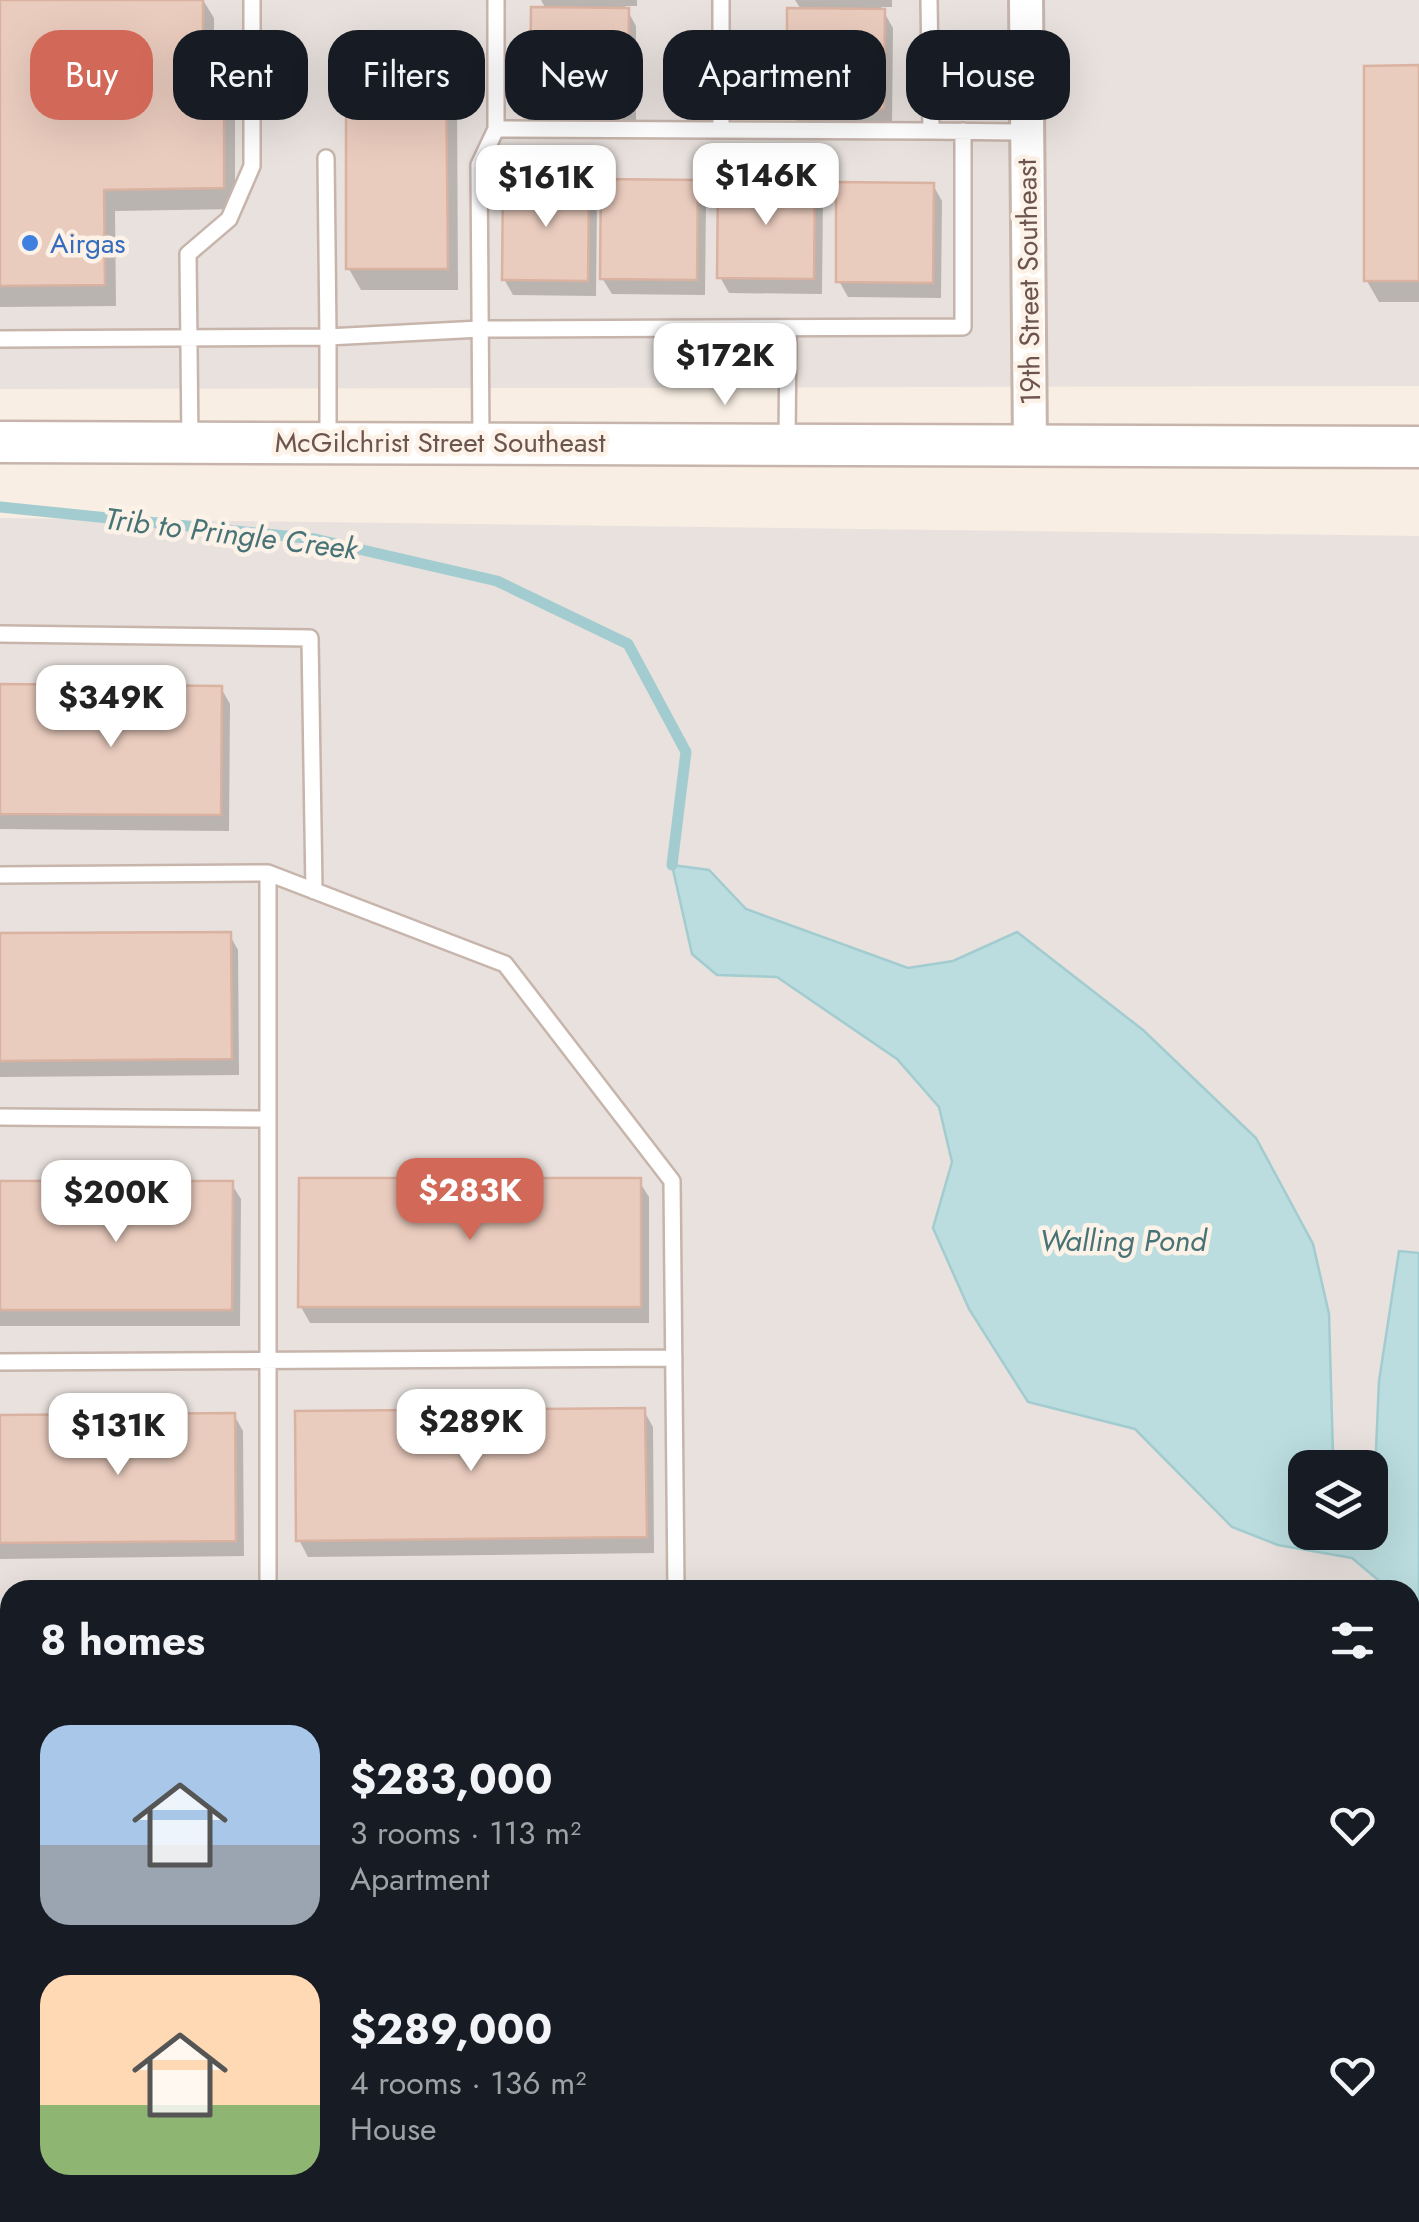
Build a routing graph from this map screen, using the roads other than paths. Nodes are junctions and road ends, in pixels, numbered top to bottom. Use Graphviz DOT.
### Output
graph roads {
  1 [pos="496,0"];
  2 [pos="721,0"];
  3 [pos="929,0"];
  4 [pos="1026,0"];
  5 [pos="252,1"];
  6 [pos="496,129"];
  7 [pos="721,129"];
  8 [pos="931,131"];
  9 [pos="964,131"];
  10 [pos="1026,132"];
  11 [pos="326,158"];
  12 [pos="788,328"];
  13 [pos="480,329"];
  14 [pos="328,338"];
  15 [pos="0,339"];
  16 [pos="188,339"];
  17 [pos="16,442"];
  18 [pos="190,442"];
  19 [pos="328,442"];
  20 [pos="481,442"];
  21 [pos="787,443"];
  22 [pos="1030,444"];
  23 [pos="1419,447"];
  24 [pos="0,634"];
  25 [pos="268,874"];
  26 [pos="0,875"];
  27 [pos="314,891"];
  28 [pos="0,1117"];
  29 [pos="268,1119"];
  30 [pos="674,1358"];
  31 [pos="268,1359"];
  32 [pos="0,1362"];
  33 [pos="268,1580"];
  34 [pos="676,1580"];
  1 -- 6 [label="lane"];
  2 -- 7 [label="lane"];
  3 -- 8 [label="lane"];
  4 -- 10 [label="street, 19th Street Southeast"];
  5 -- 16 [label="lane"];
  6 -- 7 [label="lane"];
  6 -- 13 [label="lane"];
  7 -- 8 [label="lane"];
  8 -- 9 [label="lane"];
  9 -- 10 [label="lane"];
  9 -- 12 [label="lane"];
  10 -- 22 [label="street, 19th Street Southeast"];
  11 -- 14 [label="lane"];
  12 -- 13 [label="lane"];
  12 -- 21 [label="lane"];
  13 -- 14 [label="lane"];
  13 -- 20 [label="lane"];
  14 -- 16 [label="lane"];
  14 -- 19 [label="lane"];
  15 -- 16 [label="lane"];
  16 -- 18 [label="lane"];
  17 -- 18 [label="street, McGilchrist Street Southeast"];
  18 -- 19 [label="street, McGilchrist Street Southeast"];
  19 -- 20 [label="street, McGilchrist Street Southeast"];
  20 -- 21 [label="street, McGilchrist Street Southeast"];
  21 -- 22 [label="street, McGilchrist Street Southeast"];
  22 -- 23 [label="street, McGilchrist Street Southeast"];
  24 -- 27 [label="lane"];
  25 -- 26 [label="lane"];
  25 -- 27 [label="lane"];
  25 -- 29 [label="lane"];
  27 -- 30 [label="lane"];
  28 -- 29 [label="lane"];
  29 -- 31 [label="lane"];
  30 -- 31 [label="lane"];
  30 -- 34 [label="lane"];
  31 -- 32 [label="lane"];
  31 -- 33 [label="lane"];
}
